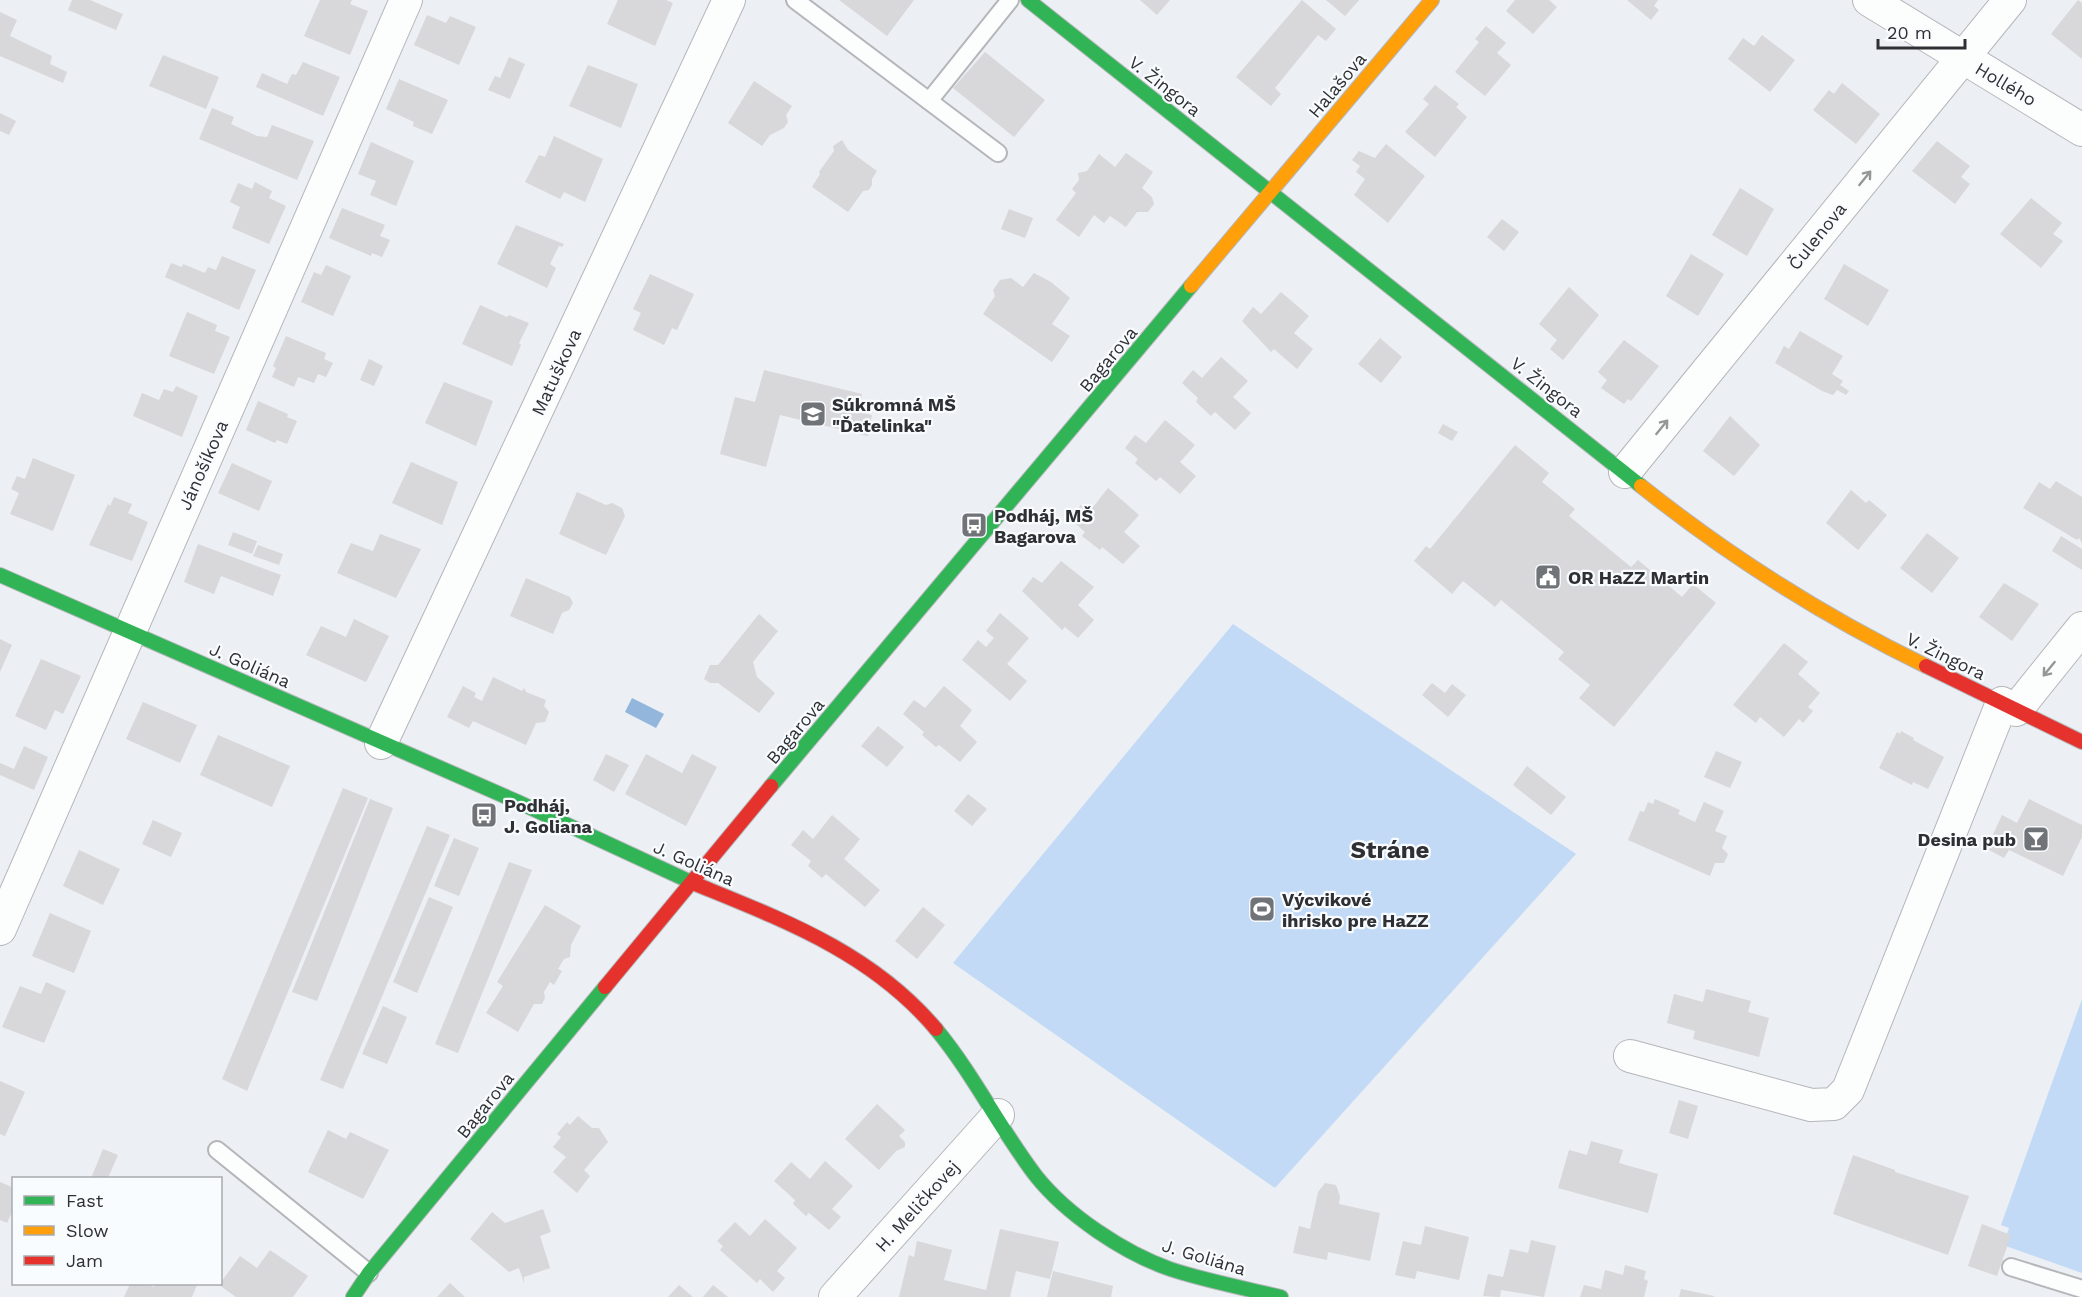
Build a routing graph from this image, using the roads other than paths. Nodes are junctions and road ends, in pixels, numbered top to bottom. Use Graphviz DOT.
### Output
graph roads {
  1 [pos="406,0"];
  2 [pos="729,0"];
  3 [pos="795,0"];
  4 [pos="1010,0"];
  5 [pos="1028,0"];
  6 [pos="1432,0"];
  7 [pos="1869,0"];
  8 [pos="2010,0"];
  9 [pos="1962,58"];
  10 [pos="929,101"];
  11 [pos="2082,130"];
  12 [pos="998,153"];
  13 [pos="1270,192"];
  14 [pos="1625,472"];
  15 [pos="0,575"];
  16 [pos="2082,628"];
  17 [pos="129,631"];
  18 [pos="2009,707"];
  19 [pos="2082,742"];
  20 [pos="381,743"];
  21 [pos="691,882"];
  22 [pos="0,930"];
  23 [pos="1630,1056"];
  24 [pos="998,1115"];
  25 [pos="217,1150"];
  26 [pos="2011,1267"];
  27 [pos="369,1273"];
  28 [pos="1208,1289"];
  29 [pos="2082,1289"];
  30 [pos="353,1297"];
  31 [pos="835,1297"];
  32 [pos="1281,1297"];
  1 -- 17 [label="street, Jánošíkova"];
  2 -- 20 [label="street, Matuškova"];
  3 -- 10 [label="lane"];
  4 -- 10 [label="lane"];
  5 -- 13 [label="street, V. Žingora"];
  6 -- 13 [label="street, Halašova"];
  7 -- 9 [label="street, Hollého"];
  8 -- 9 [label="street, Čulenova"];
  9 -- 11 [label="street, Hollého"];
  14 -- 9 [label="street, Čulenova, one-way"];
  10 -- 12 [label="lane"];
  13 -- 14 [label="street, V. Žingora"];
  13 -- 21 [label="street, Bagarova"];
  14 -- 18 [label="street, V. Žingora"];
  15 -- 17 [label="street, J. Goliána"];
  16 -- 18 [label="street, one-way"];
  17 -- 20 [label="street, J. Goliána"];
  17 -- 22 [label="street, Jánošíkova"];
  18 -- 19 [label="street, V. Žingora"];
  18 -- 23 [label="street"];
  20 -- 21 [label="street, J. Goliána"];
  21 -- 24 [label="street, J. Goliána"];
  21 -- 27 [label="street, Bagarova"];
  24 -- 28 [label="street, J. Goliána"];
  24 -- 31 [label="street, H. Meličkovej"];
  25 -- 27 [label="lane"];
  26 -- 29 [label="lane"];
  27 -- 30 [label="street, Bagarova"];
  28 -- 32 [label="street, J. Goliána"];
}
